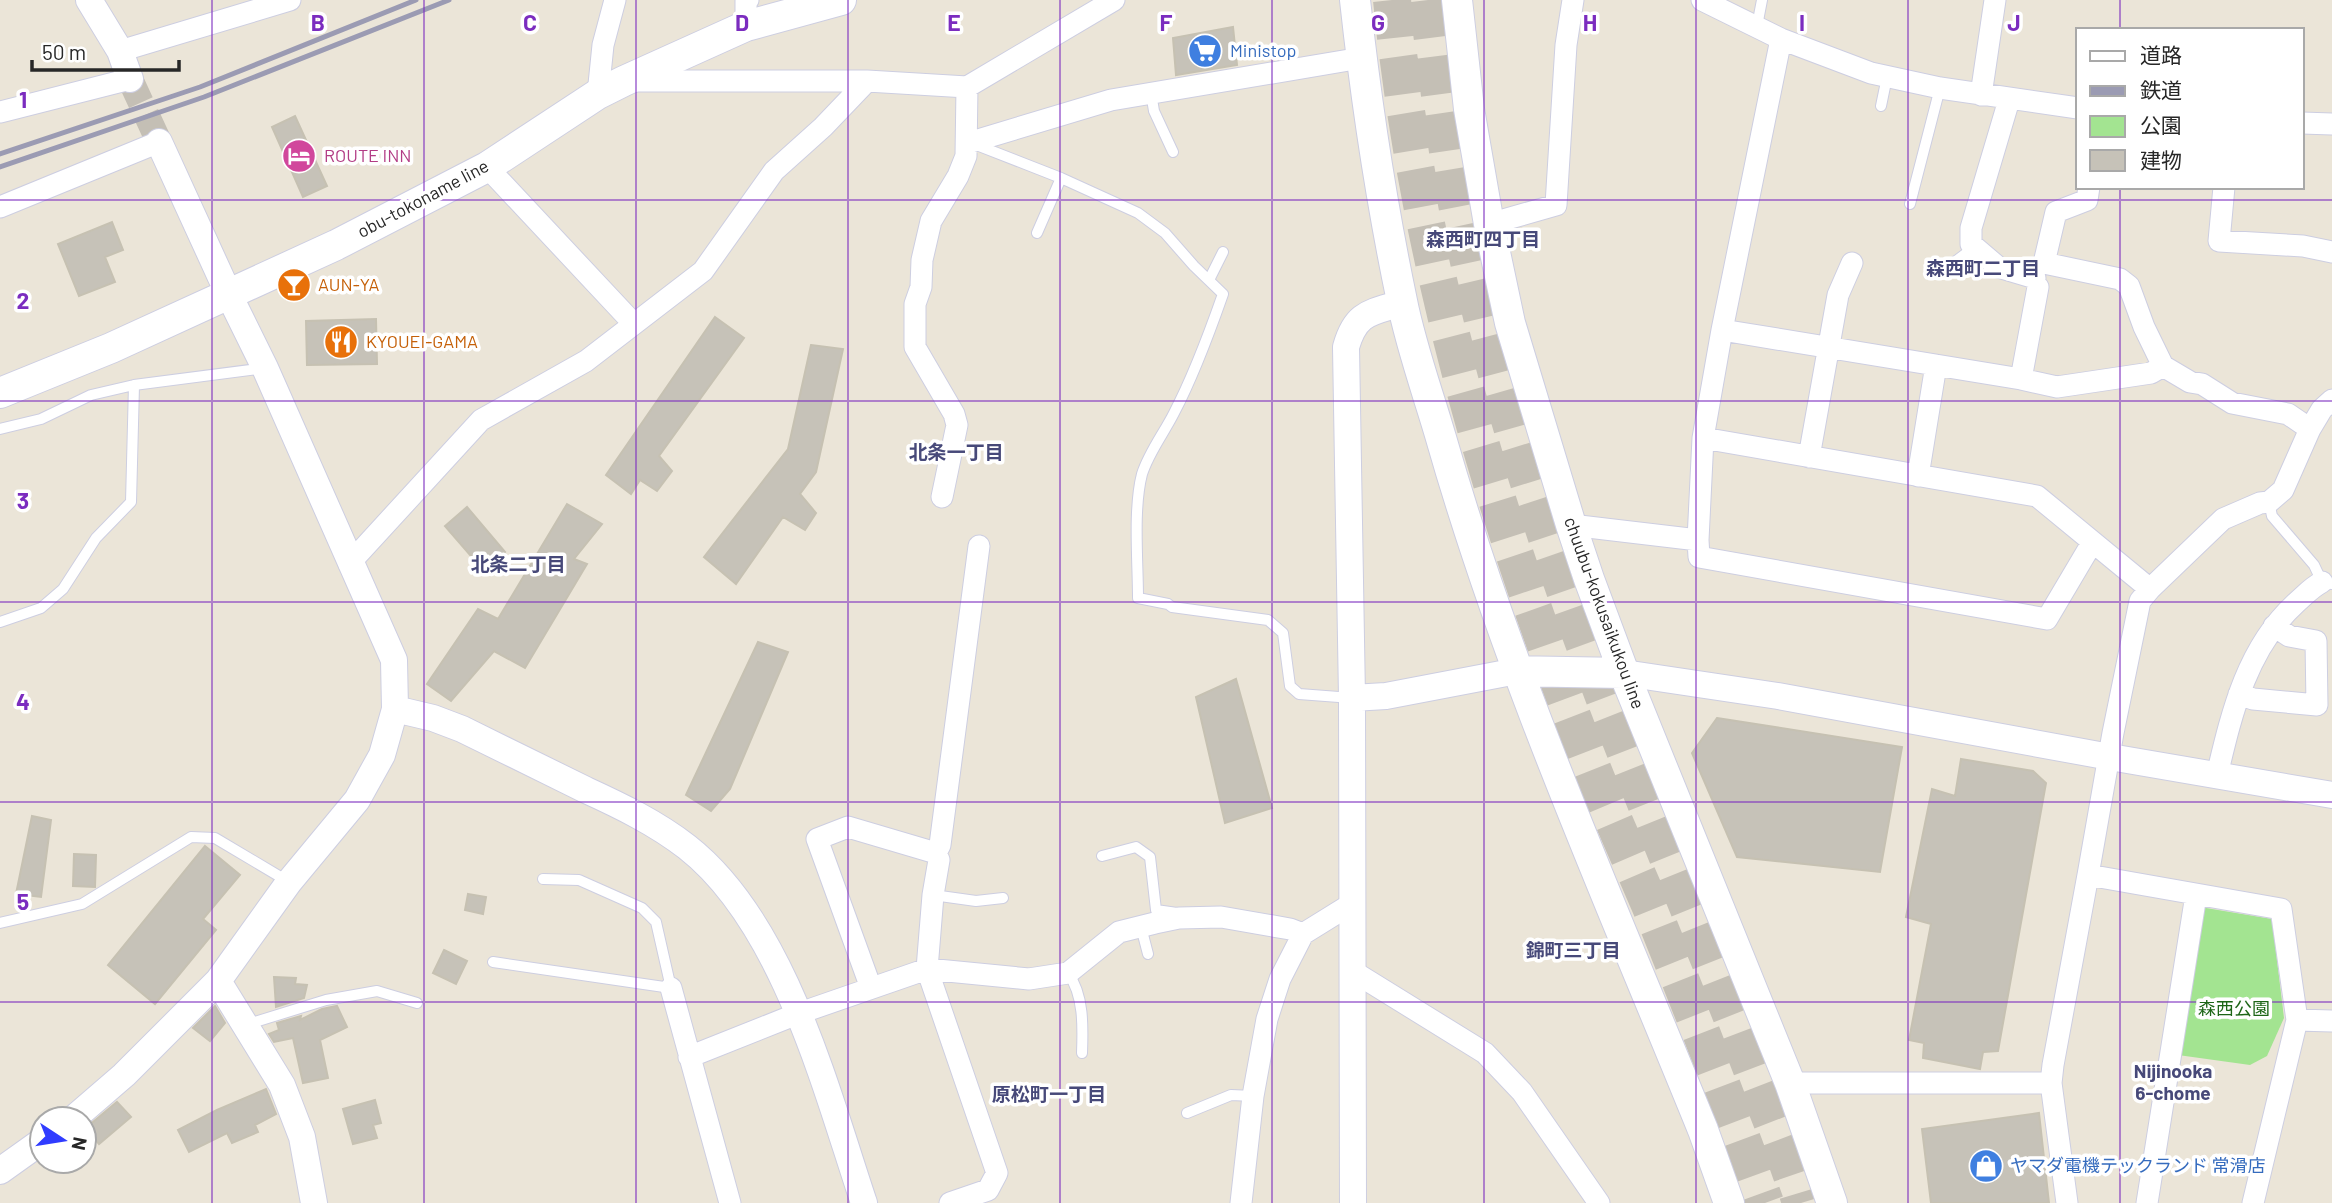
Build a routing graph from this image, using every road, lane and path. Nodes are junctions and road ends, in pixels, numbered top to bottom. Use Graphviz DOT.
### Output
graph roads {
  1 [pos="89,0"];
  2 [pos="290,0"];
  3 [pos="615,0"];
  4 [pos="841,0"];
  5 [pos="1114,0"];
  6 [pos="1355,0"];
  7 [pos="1457,0"];
  8 [pos="1573,0"];
  9 [pos="1762,0"];
  10 [pos="1995,0"];
  11 [pos="1705,1"];
  12 [pos="747,13"];
  13 [pos="1757,26"];
  14 [pos="1781,39"];
  15 [pos="120,51"];
  16 [pos="1361,58"];
  17 [pos="1887,76"];
  18 [pos="130,79"];
  19 [pos="867,81"];
  20 [pos="611,87"];
  21 [pos="967,87"];
  22 [pos="1940,88"];
  23 [pos="1151,93"];
  24 [pos="1981,95"];
  25 [pos="2009,100"];
  26 [pos="1881,106"];
  27 [pos="2076,108"];
  28 [pos="0,112"];
  29 [pos="2304,123"];
  30 [pos="2332,124"];
  31 [pos="159,142"];
  32 [pos="968,143"];
  33 [pos="1173,152"];
  34 [pos="486,167"];
  35 [pos="1061,177"];
  36 [pos="2089,189"];
  37 [pos="2224,189"];
  38 [pos="1910,204"];
  39 [pos="0,207"];
  40 [pos="1489,224"];
  41 [pos="1037,233"];
  42 [pos="1971,244"];
  43 [pos="1223,252"];
  44 [pos="2332,252"];
  45 [pos="1852,263"];
  46 [pos="1944,270"];
  47 [pos="1209,280"];
  48 [pos="229,295"];
  49 [pos="1402,303"];
  50 [pos="634,324"];
  51 [pos="1721,330"];
  52 [pos="1828,348"];
  53 [pos="1936,365"];
  54 [pos="2163,366"];
  55 [pos="265,368"];
  56 [pos="2021,379"];
  57 [pos="134,385"];
  58 [pos="0,393"];
  59 [pos="2332,400"];
  60 [pos="0,429"];
  61 [pos="2310,429"];
  62 [pos="1703,438"];
  63 [pos="1809,457"];
  64 [pos="1917,476"];
  65 [pos="942,497"];
  66 [pos="2269,502"];
  67 [pos="1571,524"];
  68 [pos="1699,540"];
  69 [pos="2092,543"];
  70 [pos="979,546"];
  71 [pos="349,564"];
  72 [pos="2327,583"];
  73 [pos="2150,589"];
  74 [pos="0,622"];
  75 [pos="2274,626"];
  76 [pos="1517,671"];
  77 [pos="1625,673"];
  78 [pos="2239,694"];
  79 [pos="1352,698"];
  80 [pos="395,709"];
  81 [pos="2110,757"];
  82 [pos="2217,775"];
  83 [pos="2332,795"];
  84 [pos="936,853"];
  85 [pos="1102,856"];
  86 [pos="2088,875"];
  87 [pos="543,878"];
  88 [pos="289,882"];
  89 [pos="933,895"];
  90 [pos="2196,895"];
  91 [pos="1003,898"];
  92 [pos="1353,903"];
  93 [pos="1179,918"];
  94 [pos="0,923"];
  95 [pos="1141,927"];
  96 [pos="1303,934"];
  97 [pos="1148,954"];
  98 [pos="494,962"];
  99 [pos="927,969"];
  100 [pos="1354,972"];
  101 [pos="1068,973"];
  102 [pos="218,981"];
  103 [pos="871,988"];
  104 [pos="671,989"];
  105 [pos="417,1003"];
  106 [pos="797,1014"];
  107 [pos="2297,1020"];
  108 [pos="2332,1021"];
  109 [pos="245,1026"];
  110 [pos="1082,1053"];
  111 [pos="689,1058"];
  112 [pos="1790,1083"];
  113 [pos="2052,1083"];
  114 [pos="1253,1096"];
  115 [pos="89,1105"];
  116 [pos="1187,1113"];
  117 [pos="28,1151"];
  118 [pos="0,1171"];
  119 [pos="314,1203"];
  120 [pos="730,1203"];
  121 [pos="864,1203"];
  122 [pos="950,1203"];
  123 [pos="1241,1203"];
  124 [pos="1353,1203"];
  125 [pos="1599,1203"];
  126 [pos="1728,1203"];
  127 [pos="1832,1203"];
  128 [pos="2067,1203"];
  129 [pos="2147,1203"];
  130 [pos="2252,1203"];
  1 -- 15 [label="street"];
  2 -- 15 [label="street"];
  3 -- 20 [label="street"];
  4 -- 12 [label="main road, obu-tokoname line"];
  5 -- 21 [label="street"];
  6 -- 16 [label="main road"];
  7 -- 40 [label="main road, chuubu-kokusaikukou line"];
  8 -- 40 [label="street"];
  9 -- 13 [label="lane"];
  10 -- 24 [label="street"];
  11 -- 13 [label="street"];
  12 -- 20 [label="main road, obu-tokoname line"];
  13 -- 14 [label="street"];
  14 -- 17 [label="street"];
  14 -- 51 [label="street"];
  15 -- 18 [label="street"];
  16 -- 23 [label="street"];
  16 -- 49 [label="main road"];
  17 -- 22 [label="street"];
  17 -- 26 [label="lane"];
  18 -- 28 [label="street"];
  19 -- 20 [label="street"];
  19 -- 21 [label="street"];
  19 -- 50 [label="street"];
  20 -- 34 [label="main road, obu-tokoname line"];
  21 -- 32 [label="street"];
  22 -- 24 [label="street"];
  22 -- 38 [label="lane"];
  23 -- 32 [label="street"];
  23 -- 33 [label="lane"];
  24 -- 25 [label="street"];
  25 -- 27 [label="street"];
  25 -- 42 [label="street"];
  29 -- 30 [label="street"];
  31 -- 39 [label="street"];
  31 -- 48 [label="street"];
  32 -- 35 [label="lane"];
  32 -- 65 [label="street"];
  34 -- 48 [label="main road, obu-tokoname line"];
  34 -- 50 [label="street"];
  35 -- 41 [label="lane"];
  35 -- 47 [label="lane"];
  36 -- 54 [label="street"];
  37 -- 44 [label="street"];
  40 -- 67 [label="main road, chuubu-kokusaikukou line"];
  42 -- 46 [label="lane"];
  42 -- 56 [label="street"];
  43 -- 47 [label="lane"];
  45 -- 52 [label="street"];
  47 -- 79 [label="lane"];
  48 -- 55 [label="street"];
  48 -- 58 [label="main road, obu-tokoname line"];
  49 -- 76 [label="main road"];
  49 -- 79 [label="street"];
  50 -- 71 [label="street"];
  51 -- 52 [label="street"];
  51 -- 62 [label="street"];
  52 -- 53 [label="street"];
  52 -- 63 [label="street"];
  53 -- 56 [label="street"];
  53 -- 64 [label="street"];
  54 -- 56 [label="street"];
  54 -- 61 [label="street"];
  55 -- 57 [label="lane"];
  55 -- 71 [label="street"];
  57 -- 60 [label="lane"];
  57 -- 74 [label="lane"];
  59 -- 61 [label="street"];
  61 -- 66 [label="street"];
  62 -- 63 [label="street"];
  62 -- 68 [label="street"];
  63 -- 64 [label="street"];
  64 -- 69 [label="street"];
  66 -- 72 [label="lane"];
  66 -- 73 [label="street"];
  67 -- 68 [label="street"];
  67 -- 77 [label="main road, chuubu-kokusaikukou line"];
  68 -- 69 [label="street"];
  69 -- 73 [label="street"];
  70 -- 84 [label="street"];
  71 -- 80 [label="street"];
  72 -- 75 [label="street"];
  73 -- 81 [label="street"];
  75 -- 78 [label="street"];
  75 -- 78 [label="street"];
  76 -- 77 [label="main road"];
  76 -- 79 [label="street"];
  76 -- 126 [label="main road"];
  77 -- 81 [label="street"];
  77 -- 112 [label="main road, chuubu-kokusaikukou line"];
  78 -- 82 [label="street"];
  79 -- 92 [label="street"];
  80 -- 88 [label="street"];
  80 -- 106 [label="street"];
  81 -- 82 [label="street"];
  81 -- 86 [label="street"];
  82 -- 83 [label="street"];
  84 -- 89 [label="street"];
  84 -- 103 [label="street"];
  85 -- 93 [label="lane"];
  86 -- 90 [label="street"];
  86 -- 113 [label="street"];
  87 -- 104 [label="lane"];
  88 -- 94 [label="lane"];
  88 -- 102 [label="street"];
  89 -- 91 [label="lane"];
  89 -- 99 [label="street"];
  90 -- 107 [label="street"];
  90 -- 129 [label="street"];
  92 -- 96 [label="street"];
  92 -- 100 [label="street"];
  93 -- 95 [label="street"];
  93 -- 96 [label="street"];
  95 -- 97 [label="lane"];
  95 -- 101 [label="street"];
  96 -- 114 [label="street"];
  98 -- 104 [label="lane"];
  99 -- 101 [label="street"];
  99 -- 103 [label="street"];
  99 -- 122 [label="street"];
  100 -- 124 [label="street"];
  100 -- 125 [label="street"];
  101 -- 110 [label="lane"];
  102 -- 109 [label="street"];
  102 -- 115 [label="street"];
  103 -- 106 [label="street"];
  104 -- 111 [label="street"];
  105 -- 109 [label="lane"];
  106 -- 111 [label="street"];
  106 -- 121 [label="street"];
  107 -- 108 [label="street"];
  107 -- 130 [label="street"];
  109 -- 119 [label="street"];
  111 -- 120 [label="street"];
  112 -- 113 [label="street"];
  112 -- 127 [label="main road, chuubu-kokusaikukou line"];
  113 -- 128 [label="street"];
  114 -- 116 [label="lane"];
  114 -- 123 [label="street"];
  117 -- 118 [label="street"];
}
